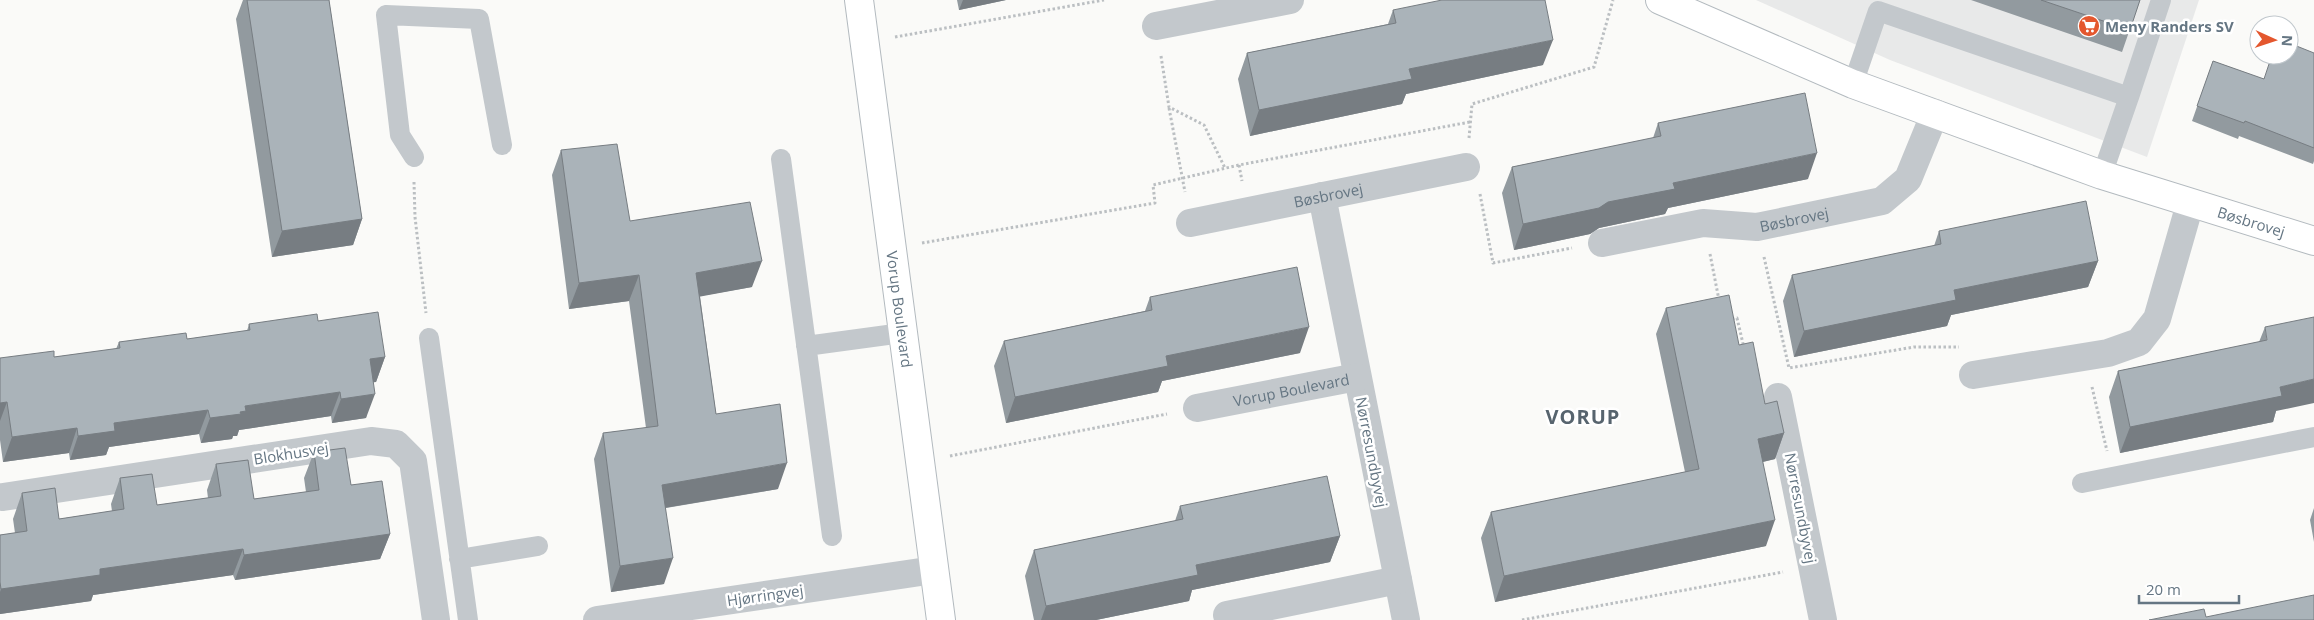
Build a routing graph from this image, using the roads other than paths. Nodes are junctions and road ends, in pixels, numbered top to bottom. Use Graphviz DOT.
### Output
graph roads {
  1 [pos="859,0"];
  2 [pos="1290,0"];
  3 [pos="1660,0"];
  4 [pos="2161,0"];
  5 [pos="1875,6"];
  6 [pos="1156,26"];
  7 [pos="1853,84"];
  8 [pos="2129,97"];
  9 [pos="1935,113"];
  10 [pos="502,145"];
  11 [pos="414,157"];
  12 [pos="780,160"];
  13 [pos="1466,167"];
  14 [pos="2102,175"];
  15 [pos="1322,196"];
  16 [pos="2190,204"];
  17 [pos="1190,223"];
  18 [pos="2314,241"];
  19 [pos="1602,243"];
  20 [pos="902,333"];
  21 [pos="429,338"];
  22 [pos="806,346"];
  23 [pos="1973,375"];
  24 [pos="1357,376"];
  25 [pos="1778,397"];
  26 [pos="1197,408"];
  27 [pos="2314,437"];
  28 [pos="2082,483"];
  29 [pos="3,497"];
  30 [pos="832,536"];
  31 [pos="538,546"];
  32 [pos="459,559"];
  33 [pos="934,570"];
  34 [pos="1398,580"];
  35 [pos="1227,615"];
  36 [pos="436,620"];
  37 [pos="468,620"];
  38 [pos="597,620"];
  39 [pos="941,620"];
  40 [pos="1406,620"];
  41 [pos="1824,620"];
  1 -- 20 [label="street, Vorup Boulevard"];
  2 -- 6 [label="street"];
  3 -- 7 [label="street, Bøsbrovej"];
  4 -- 8 [label="lane"];
  5 -- 7 [label="lane"];
  5 -- 8 [label="lane"];
  7 -- 9 [label="street, Bøsbrovej"];
  8 -- 14 [label="lane"];
  9 -- 14 [label="street, Bøsbrovej"];
  9 -- 19 [label="street, Bøsbrovej"];
  10 -- 11 [label="lane"];
  12 -- 22 [label="lane"];
  13 -- 15 [label="street, Bøsbrovej"];
  14 -- 16 [label="street, Bøsbrovej"];
  15 -- 17 [label="street, Bøsbrovej"];
  15 -- 24 [label="street, Nørresundbyvej"];
  16 -- 18 [label="street, Bøsbrovej"];
  16 -- 23 [label="street"];
  20 -- 22 [label="lane"];
  20 -- 33 [label="street, Vorup Boulevard"];
  21 -- 32 [label="lane"];
  22 -- 30 [label="lane"];
  24 -- 26 [label="street, Vorup Boulevard"];
  24 -- 34 [label="street, Nørresundbyvej"];
  25 -- 41 [label="street, Nørresundbyvej"];
  27 -- 28 [label="lane"];
  29 -- 36 [label="street, Blokhusvej"];
  31 -- 32 [label="lane"];
  32 -- 37 [label="lane"];
  33 -- 38 [label="street, Hjørringvej"];
  33 -- 39 [label="street, Vorup Boulevard"];
  34 -- 35 [label="street"];
  34 -- 40 [label="street, Nørresundbyvej"];
}
